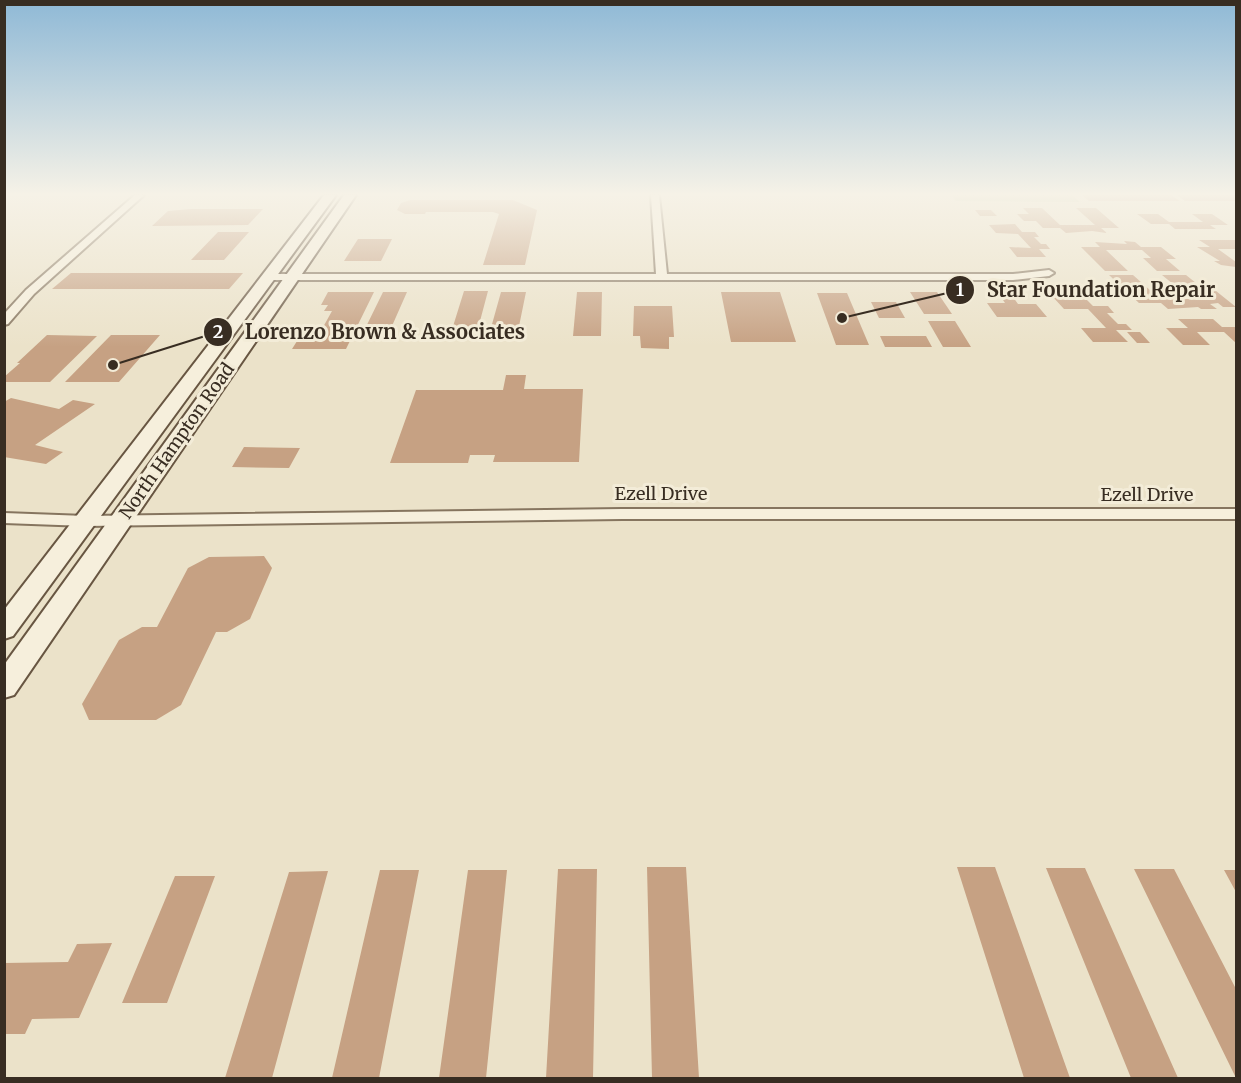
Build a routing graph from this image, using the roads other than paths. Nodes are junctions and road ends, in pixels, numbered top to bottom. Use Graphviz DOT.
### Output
graph roads {
  1 [pos="83,246"];
  2 [pos="292,246"];
  3 [pos="315,246"];
  4 [pos="659,246"];
  5 [pos="1050,273"];
  6 [pos="269,277"];
  7 [pos="662,277"];
  8 [pos="292,278"];
  9 [pos="4,322"];
  10 [pos="1236,514"];
  11 [pos="4,518"];
  12 [pos="122,520"];
  13 [pos="86,521"];
  14 [pos="4,629"];
  15 [pos="4,687"];
  1 -- 9 [label="street"];
  2 -- 6 [label="main road, North Hampton Road"];
  3 -- 8 [label="main road, North Hampton Road"];
  4 -- 7 [label="street"];
  5 -- 7 [label="street"];
  6 -- 8 [label="street"];
  6 -- 13 [label="main road, North Hampton Road"];
  7 -- 8 [label="street"];
  8 -- 12 [label="main road, North Hampton Road"];
  10 -- 12 [label="street, Ezell Drive"];
  11 -- 13 [label="street, Ezell Drive"];
  12 -- 13 [label="street, Ezell Drive"];
  12 -- 15 [label="main road, North Hampton Road"];
  13 -- 14 [label="main road, North Hampton Road"];
}
